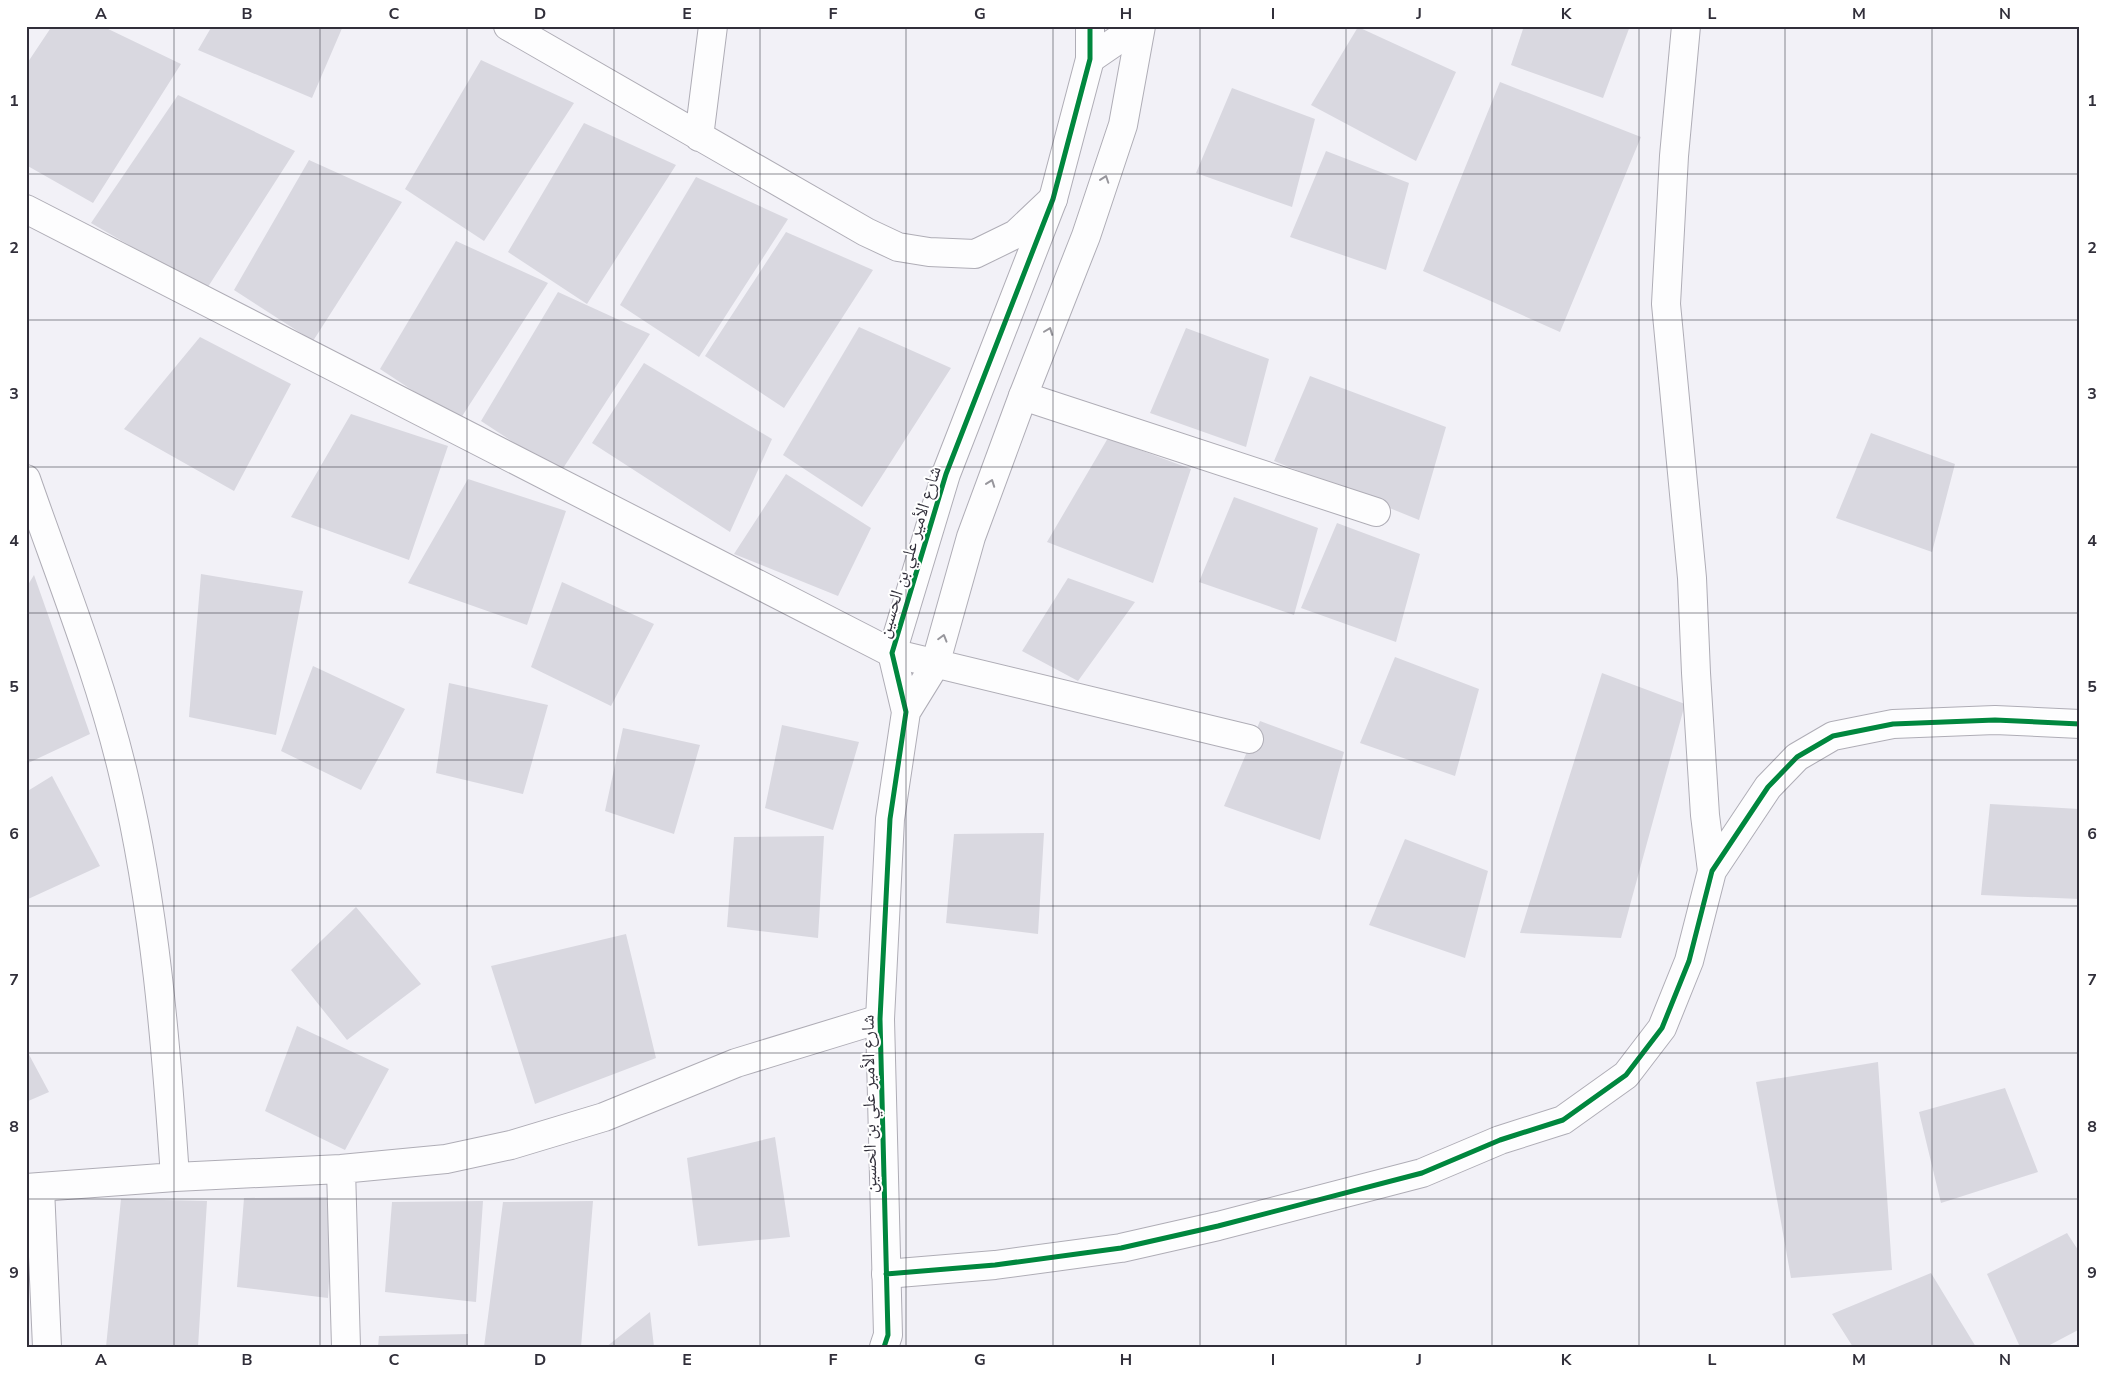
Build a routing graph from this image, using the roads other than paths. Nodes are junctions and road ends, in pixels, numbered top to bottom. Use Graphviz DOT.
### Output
graph roads {
  1 [pos="508,26"];
  2 [pos="713,26"];
  3 [pos="1090,26"];
  4 [pos="1140,26"];
  5 [pos="1686,26"];
  6 [pos="1090,59"];
  7 [pos="699,137"];
  8 [pos="1053,199"];
  9 [pos="26,209"];
  10 [pos="1023,396"];
  11 [pos="26,479"];
  12 [pos="1376,512"];
  13 [pos="892,653"];
  14 [pos="935,665"];
  15 [pos="906,712"];
  16 [pos="2080,724"];
  17 [pos="1249,739"];
  18 [pos="1712,870"];
  19 [pos="880,1019"];
  20 [pos="341,1169"];
  21 [pos="175,1177"];
  22 [pos="33,1188"];
  23 [pos="886,1274"];
  24 [pos="889,1343"];
  25 [pos="47,1347"];
  26 [pos="346,1347"];
  1 -- 7 [label="street"];
  2 -- 7 [label="street"];
  3 -- 6 [label="street, شارع الأمير علي بن الحسين"];
  4 -- 6 [label="street"];
  10 -- 4 [label="street, شارع الأمير علي بن الحسين, one-way"];
  5 -- 18 [label="street"];
  6 -- 8 [label="street, شارع الأمير علي بن الحسين"];
  7 -- 8 [label="street"];
  8 -- 13 [label="street, شارع الأمير علي بن الحسين"];
  9 -- 13 [label="street"];
  10 -- 12 [label="street"];
  14 -- 10 [label="street, شارع الأمير علي بن الحسين, one-way"];
  11 -- 21 [label="street"];
  13 -- 14 [label="street"];
  13 -- 15 [label="street, شارع الأمير علي بن الحسين"];
  14 -- 15 [label="street, شارع الأمير علي بن الحسين"];
  14 -- 17 [label="street"];
  15 -- 19 [label="street, شارع الأمير علي بن الحسين"];
  16 -- 18 [label="street"];
  18 -- 23 [label="street"];
  19 -- 20 [label="street"];
  19 -- 23 [label="street, شارع الأمير علي بن الحسين"];
  20 -- 21 [label="street"];
  20 -- 26 [label="street"];
  21 -- 22 [label="street"];
  22 -- 25 [label="street"];
  23 -- 24 [label="street, شارع الأمير علي بن الحسين"];
}
